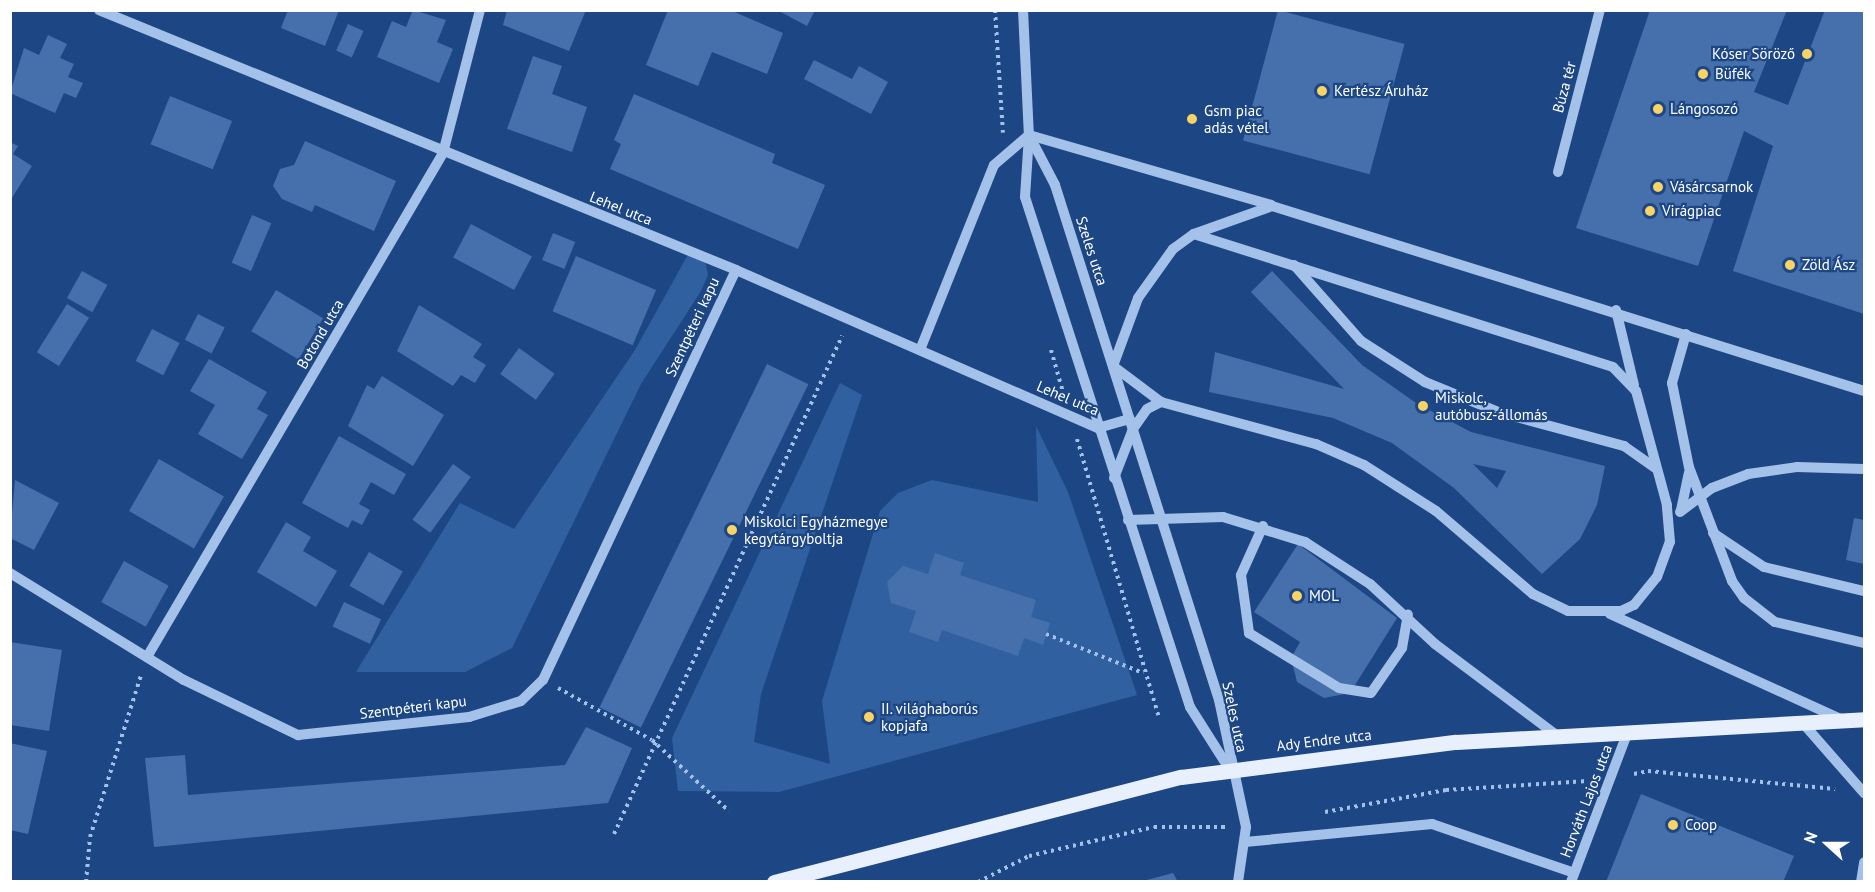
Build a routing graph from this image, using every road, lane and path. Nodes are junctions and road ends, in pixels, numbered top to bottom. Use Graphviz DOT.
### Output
graph roads {
  1 [pos="99,10"];
  2 [pos="480,10"];
  3 [pos="1023,10"];
  4 [pos="1600,10"];
  5 [pos="1029,135"];
  6 [pos="443,153"];
  7 [pos="1558,172"];
  8 [pos="1272,206"];
  9 [pos="1194,234"];
  10 [pos="1294,265"];
  11 [pos="735,270"];
  12 [pos="1616,310"];
  13 [pos="848,322"];
  14 [pos="1686,334"];
  15 [pos="920,350"];
  16 [pos="1113,366"];
  17 [pos="1636,391"];
  18 [pos="1864,392"];
  19 [pos="1161,402"];
  20 [pos="1131,424"];
  21 [pos="1098,428"];
  22 [pos="1689,467"];
  23 [pos="1655,468"];
  24 [pos="1864,469"];
  25 [pos="1114,478"];
  26 [pos="1699,496"];
  27 [pos="1680,512"];
  28 [pos="1161,517"];
  29 [pos="1128,520"];
  30 [pos="1263,526"];
  31 [pos="1670,528"];
  32 [pos="1710,530"];
  33 [pos="10,573"];
  34 [pos="1864,591"];
  35 [pos="1610,614"];
  36 [pos="1408,615"];
  37 [pos="1046,634"];
  38 [pos="1864,643"];
  39 [pos="147,657"];
  40 [pos="543,680"];
  41 [pos="1158,715"];
  42 [pos="1864,718"];
  43 [pos="1840,719"];
  44 [pos="1801,721"];
  45 [pos="1628,731"];
  46 [pos="1555,734"];
  47 [pos="652,740"];
  48 [pos="1230,770"];
  49 [pos="1611,778"];
  50 [pos="1864,792"];
  51 [pos="729,811"];
  52 [pos="1317,814"];
  53 [pos="1246,827"];
  54 [pos="614,834"];
  55 [pos="1245,842"];
  56 [pos="1864,862"];
  57 [pos="1573,877"];
  58 [pos="797,878"];
  59 [pos="86,882"];
  60 [pos="774,882"];
  61 [pos="978,882"];
  62 [pos="1238,882"];
  63 [pos="1862,882"];
  1 -- 6 [label="street, Lehel utca"];
  2 -- 6 [label="street, Botond utca"];
  3 -- 5 [label="street, Szeles utca"];
  4 -- 7 [label="street, Búza tér"];
  5 -- 8 [label="street"];
  5 -- 15 [label="street"];
  5 -- 16 [label="street, Szeles utca"];
  5 -- 21 [label="street, Szeles utca"];
  6 -- 11 [label="street, Lehel utca"];
  6 -- 39 [label="street, Botond utca"];
  8 -- 9 [label="street"];
  8 -- 12 [label="street"];
  9 -- 10 [label="street"];
  9 -- 16 [label="street"];
  10 -- 17 [label="street"];
  10 -- 23 [label="street"];
  11 -- 13 [label="street, Lehel utca"];
  11 -- 40 [label="street, Szentpéteri kapu"];
  12 -- 14 [label="street"];
  12 -- 17 [label="street"];
  13 -- 15 [label="street, Lehel utca"];
  13 -- 47 [label="path"];
  14 -- 18 [label="street"];
  14 -- 22 [label="street"];
  15 -- 21 [label="street, Lehel utca"];
  16 -- 19 [label="street"];
  16 -- 20 [label="street, Szeles utca"];
  17 -- 23 [label="street"];
  19 -- 20 [label="street"];
  19 -- 35 [label="street"];
  20 -- 21 [label="street, Lehel utca"];
  20 -- 25 [label="street"];
  20 -- 28 [label="street, Szeles utca"];
  21 -- 25 [label="street, Szeles utca"];
  22 -- 26 [label="street"];
  22 -- 27 [label="street"];
  23 -- 31 [label="street"];
  24 -- 26 [label="street"];
  25 -- 29 [label="street, Szeles utca"];
  26 -- 27 [label="street"];
  26 -- 32 [label="street"];
  27 -- 31 [label="street"];
  28 -- 29 [label="street"];
  28 -- 30 [label="street"];
  28 -- 48 [label="street, Szeles utca"];
  29 -- 48 [label="street, Szeles utca"];
  30 -- 36 [label="street"];
  30 -- 36 [label="street"];
  31 -- 35 [label="street"];
  32 -- 34 [label="street"];
  32 -- 38 [label="street"];
  33 -- 39 [label="street, Szentpéteri kapu"];
  35 -- 43 [label="street"];
  36 -- 46 [label="street"];
  37 -- 41 [label="path"];
  39 -- 40 [label="street, Szentpéteri kapu"];
  39 -- 59 [label="path"];
  40 -- 47 [label="path"];
  42 -- 43 [label="main road, Ady Endre utca"];
  43 -- 44 [label="main road, Ady Endre utca"];
  44 -- 45 [label="main road, Ady Endre utca"];
  44 -- 50 [label="street"];
  45 -- 46 [label="main road, Ady Endre utca"];
  45 -- 49 [label="street, Horváth Lajos utca"];
  46 -- 48 [label="main road, Ady Endre utca"];
  47 -- 51 [label="path"];
  47 -- 54 [label="path"];
  48 -- 53 [label="street"];
  48 -- 58 [label="main road, Ady Endre utca"];
  49 -- 50 [label="path"];
  49 -- 52 [label="path"];
  49 -- 57 [label="street, Horváth Lajos utca"];
  53 -- 55 [label="street"];
  53 -- 61 [label="path"];
  55 -- 57 [label="street"];
  55 -- 62 [label="street"];
  56 -- 63 [label="street"];
  58 -- 60 [label="main road, Ady Endre utca"];
}
